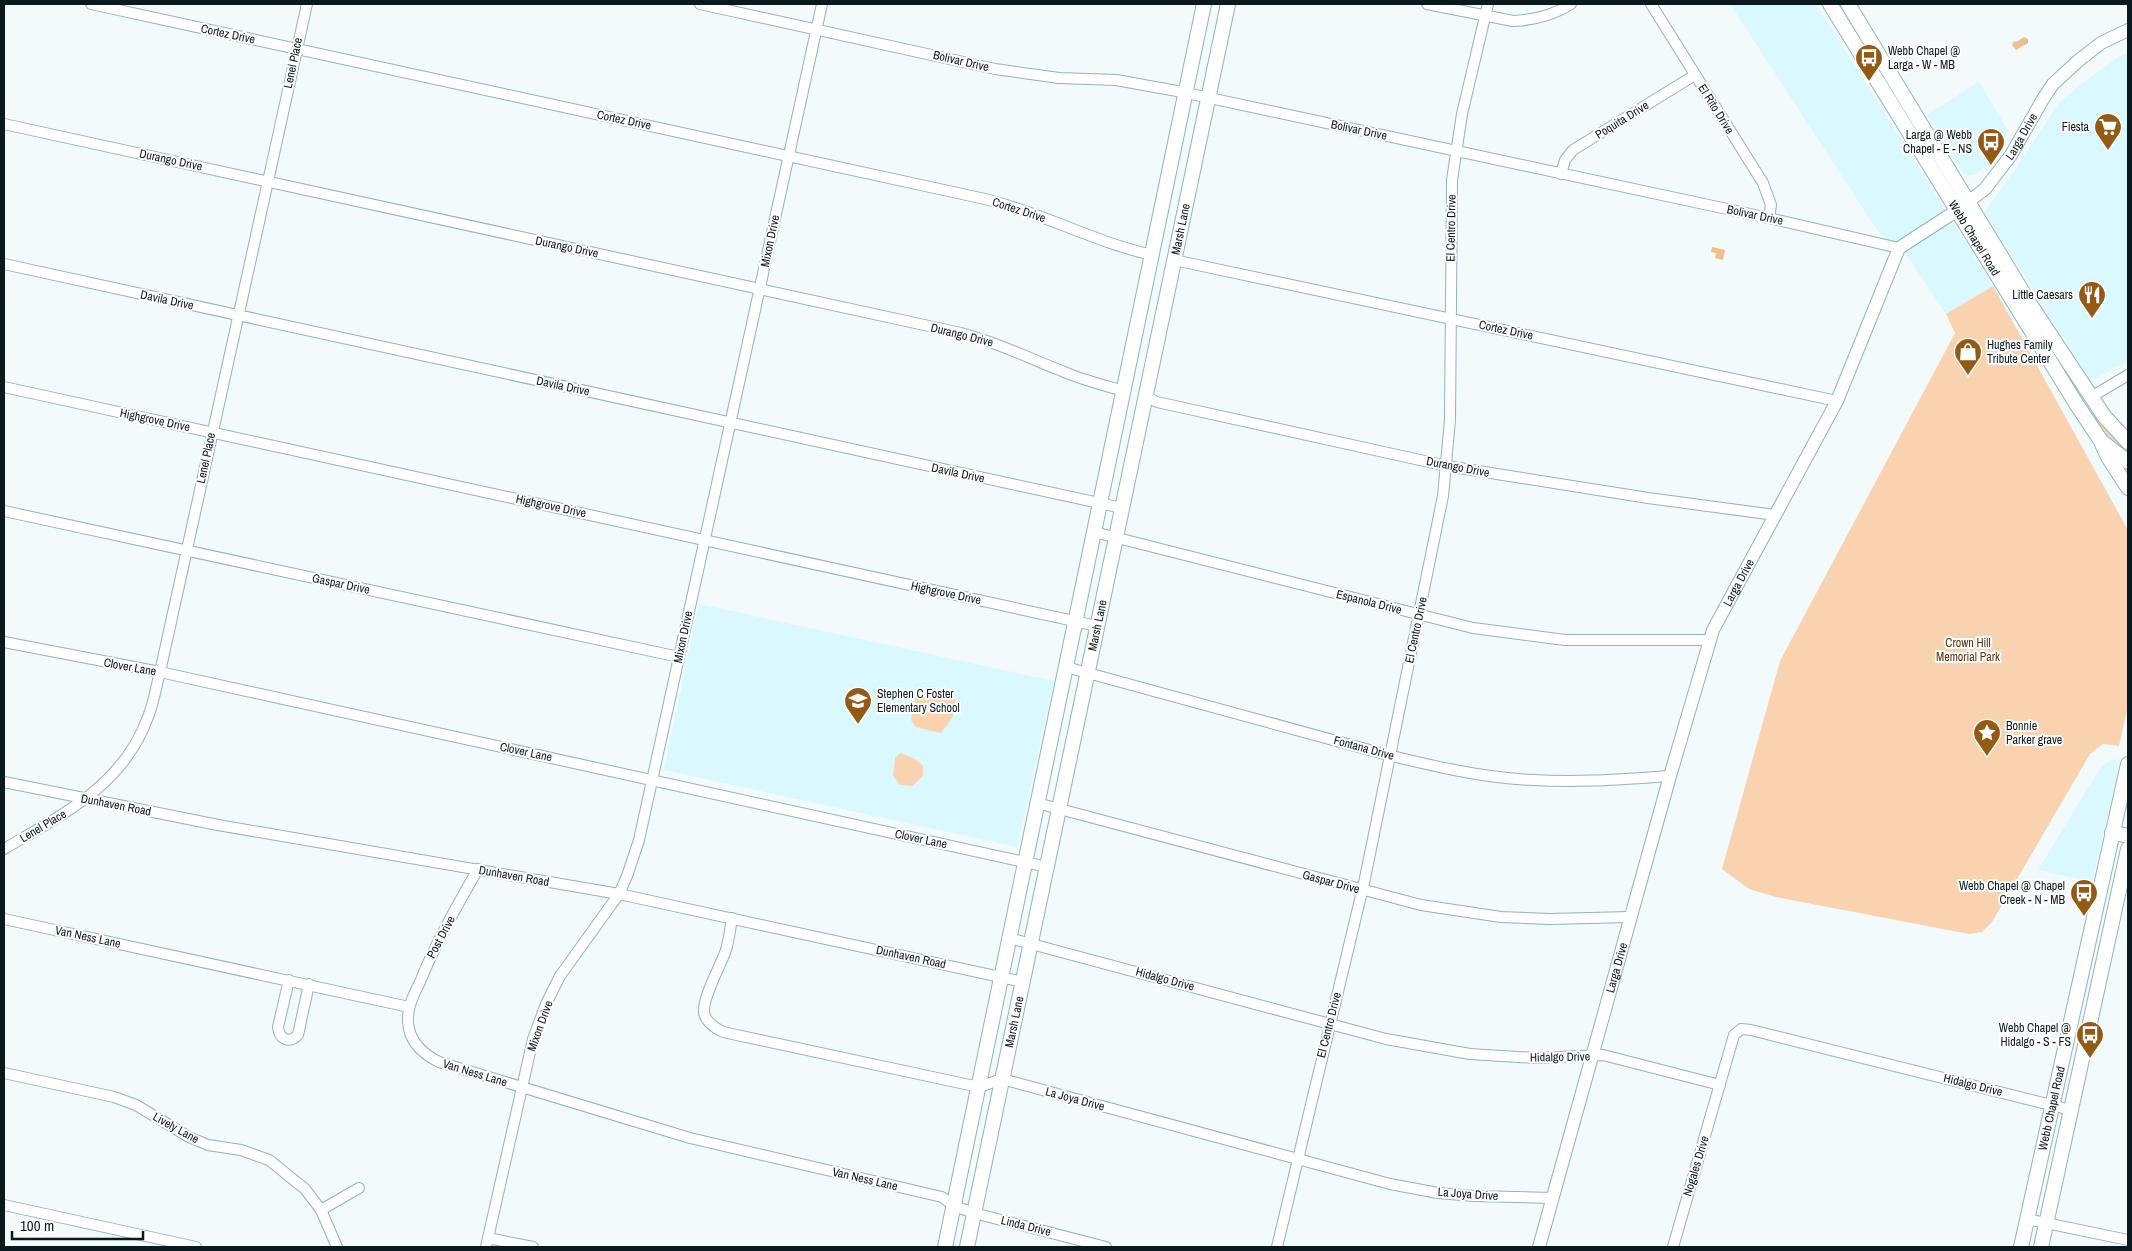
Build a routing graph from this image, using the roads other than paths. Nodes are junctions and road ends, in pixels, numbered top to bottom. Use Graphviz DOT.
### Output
graph roads {
  1 [pos="91,4"];
  2 [pos="307,4"];
  3 [pos="700,4"];
  4 [pos="822,4"];
  5 [pos="1204,4"];
  6 [pos="1228,4"];
  7 [pos="1427,4"];
  8 [pos="1488,4"];
  9 [pos="1571,4"];
  10 [pos="1651,4"];
  11 [pos="1830,4"];
  12 [pos="1848,4"];
  13 [pos="1485,16"];
  14 [pos="816,29"];
  15 [pos="2128,30"];
  16 [pos="296,48"];
  17 [pos="1694,75"];
  18 [pos="1894,80"];
  19 [pos="1882,88"];
  20 [pos="1186,93"];
  21 [pos="1208,98"];
  22 [pos="4,124"];
  23 [pos="1455,151"];
  24 [pos="789,157"];
  25 [pos="1561,174"];
  26 [pos="267,182"];
  27 [pos="1968,202"];
  28 [pos="1956,210"];
  29 [pos="1769,218"];
  30 [pos="1898,248"];
  31 [pos="1152,255"];
  32 [pos="1174,260"];
  33 [pos="4,264"];
  34 [pos="760,289"];
  35 [pos="2024,308"];
  36 [pos="238,315"];
  37 [pos="1451,318"];
  38 [pos="2128,375"];
  39 [pos="4,387"];
  40 [pos="1124,391"];
  41 [pos="1145,396"];
  42 [pos="2090,397"];
  43 [pos="1838,401"];
  44 [pos="2077,405"];
  45 [pos="730,423"];
  46 [pos="212,432"];
  47 [pos="2101,441"];
  48 [pos="2128,442"];
  49 [pos="2128,462"];
  50 [pos="1447,466"];
  51 [pos="2128,488"];
  52 [pos="1100,503"];
  53 [pos="1122,508"];
  54 [pos="4,511"];
  55 [pos="1775,515"];
  56 [pos="1094,532"];
  57 [pos="1116,538"];
  58 [pos="705,540"];
  59 [pos="186,551"];
  60 [pos="1420,614"];
  61 [pos="1076,621"];
  62 [pos="1097,626"];
  63 [pos="1709,640"];
  64 [pos="4,642"];
  65 [pos="679,657"];
  66 [pos="1066,667"];
  67 [pos="160,672"];
  68 [pos="1087,673"];
  69 [pos="1390,755"];
  70 [pos="2128,764"];
  71 [pos="1670,776"];
  72 [pos="652,779"];
  73 [pos="4,782"];
  74 [pos="86,799"];
  75 [pos="1037,803"];
  76 [pos="1059,808"];
  77 [pos="2112,832"];
  78 [pos="2128,836"];
  79 [pos="4,849"];
  80 [pos="2128,849"];
  81 [pos="1025,862"];
  82 [pos="1047,867"];
  83 [pos="478,869"];
  84 [pos="1362,890"];
  85 [pos="619,894"];
  86 [pos="1630,917"];
  87 [pos="732,918"];
  88 [pos="4,919"];
  89 [pos="2090,931"];
  90 [pos="2108,936"];
  91 [pos="1009,938"];
  92 [pos="1031,942"];
  93 [pos="1002,977"];
  94 [pos="288,980"];
  95 [pos="1023,982"];
  96 [pos="310,984"];
  97 [pos="409,1006"];
  98 [pos="2072,1016"];
  99 [pos="2090,1021"];
  100 [pos="1330,1024"];
  101 [pos="2068,1036"];
  102 [pos="2086,1040"];
  103 [pos="1593,1057"];
  104 [pos="4,1073"];
  105 [pos="1002,1079"];
  106 [pos="1720,1085"];
  107 [pos="521,1087"];
  108 [pos="979,1087"];
  109 [pos="2053,1105"];
  110 [pos="2071,1110"];
  111 [pos="1298,1159"];
  112 [pos="359,1188"];
  113 [pos="1552,1198"];
  114 [pos="4,1205"];
  115 [pos="954,1206"];
  116 [pos="321,1210"];
  117 [pos="974,1213"];
  118 [pos="2028,1218"];
  119 [pos="2046,1223"];
  120 [pos="2128,1240"];
  121 [pos="487,1243"];
  122 [pos="196,1247"];
  123 [pos="337,1247"];
  124 [pos="532,1247"];
  125 [pos="945,1247"];
  126 [pos="967,1247"];
  127 [pos="1106,1247"];
  128 [pos="1277,1247"];
  129 [pos="1539,1247"];
  130 [pos="1673,1247"];
  131 [pos="2021,1247"];
  132 [pos="2041,1247"];
  1 -- 16 [label="street, Cortez Drive"];
  2 -- 16 [label="street, Lenel Place"];
  3 -- 14 [label="street, Bolivar Drive"];
  4 -- 14 [label="street, Mixon Drive"];
  5 -- 20 [label="main road, Marsh Lane"];
  6 -- 21 [label="main road, Marsh Lane"];
  7 -- 13 [label="street"];
  8 -- 13 [label="street, El Centro Drive"];
  9 -- 13 [label="street"];
  10 -- 17 [label="street, El Rito Drive"];
  11 -- 19 [label="main road, Webb Chapel Road"];
  12 -- 18 [label="main road, Webb Chapel Road"];
  13 -- 23 [label="street, El Centro Drive"];
  14 -- 20 [label="street, Bolivar Drive"];
  14 -- 24 [label="street, Mixon Drive"];
  15 -- 27 [label="street, Larga Drive"];
  16 -- 24 [label="street, Cortez Drive"];
  16 -- 26 [label="street, Lenel Place"];
  17 -- 25 [label="street, Poquita Drive"];
  17 -- 29 [label="street, El Rito Drive"];
  18 -- 19 [label="main road"];
  18 -- 27 [label="main road, Webb Chapel Road"];
  19 -- 28 [label="main road, Webb Chapel Road"];
  20 -- 21 [label="street, Bolivar Drive"];
  20 -- 31 [label="main road, Marsh Lane"];
  21 -- 23 [label="street, Bolivar Drive"];
  21 -- 32 [label="main road, Marsh Lane"];
  22 -- 26 [label="street, Durango Drive"];
  23 -- 25 [label="street, Bolivar Drive"];
  23 -- 37 [label="street, El Centro Drive"];
  24 -- 31 [label="street, Cortez Drive"];
  24 -- 34 [label="street, Mixon Drive"];
  25 -- 29 [label="street, Bolivar Drive"];
  26 -- 34 [label="street, Durango Drive"];
  26 -- 36 [label="street, Lenel Place"];
  27 -- 28 [label="street, Larga Drive"];
  27 -- 35 [label="main road, Webb Chapel Road"];
  28 -- 30 [label="street, Larga Drive"];
  28 -- 35 [label="main road, Webb Chapel Road"];
  29 -- 30 [label="street, Bolivar Drive"];
  30 -- 43 [label="street, Larga Drive"];
  31 -- 32 [label="main road"];
  31 -- 40 [label="main road, Marsh Lane"];
  32 -- 37 [label="street, Cortez Drive"];
  32 -- 41 [label="main road, Marsh Lane"];
  33 -- 36 [label="street, Davila Drive"];
  34 -- 40 [label="street, Durango Drive"];
  34 -- 45 [label="street, Mixon Drive"];
  35 -- 42 [label="main road, Webb Chapel Road"];
  35 -- 44 [label="main road, Webb Chapel Road"];
  36 -- 45 [label="street, Davila Drive"];
  36 -- 46 [label="street, Lenel Place"];
  37 -- 43 [label="street, Cortez Drive"];
  37 -- 50 [label="street, El Centro Drive"];
  38 -- 42 [label="street"];
  39 -- 46 [label="street, Highgrove Drive"];
  40 -- 41 [label="main road"];
  40 -- 52 [label="main road, Marsh Lane"];
  41 -- 50 [label="street, Durango Drive"];
  41 -- 53 [label="main road, Marsh Lane"];
  42 -- 44 [label="main road"];
  42 -- 48 [label="main road, Webb Chapel Road"];
  43 -- 55 [label="street, Larga Drive"];
  44 -- 47 [label="main road, Webb Chapel Road"];
  45 -- 52 [label="street, Davila Drive"];
  45 -- 58 [label="street, Mixon Drive"];
  46 -- 58 [label="street, Highgrove Drive"];
  46 -- 59 [label="street, Lenel Place"];
  47 -- 49 [label="main road, Webb Chapel Road"];
  47 -- 51 [label="main road"];
  50 -- 55 [label="street, Durango Drive"];
  50 -- 60 [label="street, El Centro Drive"];
  52 -- 53 [label="street, Davila Drive"];
  52 -- 56 [label="main road, Marsh Lane"];
  53 -- 57 [label="main road, Marsh Lane"];
  54 -- 59 [label="street, Gaspar Drive"];
  55 -- 63 [label="street, Larga Drive"];
  56 -- 57 [label="street, Espanola Drive"];
  56 -- 61 [label="main road, Marsh Lane"];
  57 -- 60 [label="street, Espanola Drive"];
  57 -- 62 [label="main road, Marsh Lane"];
  58 -- 61 [label="street, Highgrove Drive"];
  58 -- 65 [label="street, Mixon Drive"];
  59 -- 65 [label="street, Gaspar Drive"];
  59 -- 67 [label="street, Lenel Place"];
  60 -- 63 [label="street, Espanola Drive"];
  60 -- 69 [label="street, El Centro Drive"];
  61 -- 62 [label="street, Highgrove Drive"];
  61 -- 66 [label="main road, Marsh Lane"];
  62 -- 68 [label="main road, Marsh Lane"];
  63 -- 71 [label="street, Larga Drive"];
  64 -- 67 [label="street, Clover Lane"];
  65 -- 72 [label="street, Mixon Drive"];
  66 -- 68 [label="street, Fontana Drive"];
  66 -- 75 [label="main road, Marsh Lane"];
  67 -- 72 [label="street, Clover Lane"];
  67 -- 74 [label="street, Lenel Place"];
  68 -- 69 [label="street, Fontana Drive"];
  68 -- 76 [label="main road, Marsh Lane"];
  69 -- 71 [label="street, Fontana Drive"];
  69 -- 84 [label="street, El Centro Drive"];
  70 -- 77 [label="main road, Webb Chapel Road"];
  71 -- 86 [label="street, Larga Drive"];
  72 -- 81 [label="street, Clover Lane"];
  72 -- 85 [label="street, Mixon Drive"];
  73 -- 74 [label="street, Dunhaven Road"];
  74 -- 79 [label="street, Lenel Place"];
  74 -- 83 [label="street, Dunhaven Road"];
  75 -- 76 [label="street, Gaspar Drive"];
  75 -- 81 [label="main road, Marsh Lane"];
  76 -- 82 [label="main road, Marsh Lane"];
  76 -- 84 [label="street, Gaspar Drive"];
  77 -- 78 [label="main road"];
  77 -- 89 [label="main road, Webb Chapel Road"];
  80 -- 90 [label="main road, Webb Chapel Road"];
  81 -- 82 [label="street, Clover Lane"];
  81 -- 91 [label="main road, Marsh Lane"];
  82 -- 92 [label="main road, Marsh Lane"];
  83 -- 85 [label="street, Dunhaven Road"];
  83 -- 97 [label="street, Post Drive"];
  84 -- 86 [label="street, Gaspar Drive"];
  84 -- 100 [label="street, El Centro Drive"];
  85 -- 87 [label="street, Dunhaven Road"];
  85 -- 107 [label="street, Mixon Drive"];
  86 -- 103 [label="street, Larga Drive"];
  87 -- 93 [label="street, Dunhaven Road"];
  87 -- 108 [label="street"];
  88 -- 94 [label="street, Van Ness Lane"];
  89 -- 90 [label="main road"];
  89 -- 98 [label="main road, Webb Chapel Road"];
  90 -- 99 [label="main road, Webb Chapel Road"];
  91 -- 92 [label="street, Hidalgo Drive"];
  91 -- 93 [label="main road, Marsh Lane"];
  92 -- 95 [label="main road, Marsh Lane"];
  92 -- 100 [label="street, Hidalgo Drive"];
  93 -- 95 [label="street, Dunhaven Road"];
  93 -- 108 [label="main road, Marsh Lane"];
  94 -- 96 [label="street, Van Ness Lane"];
  94 -- 96 [label="street"];
  95 -- 105 [label="main road, Marsh Lane"];
  96 -- 97 [label="street, Van Ness Lane"];
  97 -- 107 [label="street, Van Ness Lane"];
  98 -- 99 [label="main road"];
  98 -- 101 [label="main road, Webb Chapel Road"];
  99 -- 102 [label="main road, Webb Chapel Road"];
  100 -- 103 [label="street, Hidalgo Drive"];
  100 -- 111 [label="street, El Centro Drive"];
  101 -- 102 [label="main road"];
  101 -- 109 [label="main road, Webb Chapel Road"];
  102 -- 110 [label="main road, Webb Chapel Road"];
  103 -- 106 [label="street, Hidalgo Drive"];
  103 -- 113 [label="street, Larga Drive"];
  104 -- 116 [label="street, Lively Lane"];
  105 -- 108 [label="street"];
  105 -- 111 [label="street, La Joya Drive"];
  105 -- 117 [label="main road, Marsh Lane"];
  106 -- 109 [label="street, Hidalgo Drive"];
  106 -- 130 [label="street, Nogales Drive"];
  107 -- 115 [label="street, Van Ness Lane"];
  107 -- 121 [label="street, Mixon Drive"];
  108 -- 115 [label="main road, Marsh Lane"];
  109 -- 110 [label="street, Hidalgo Drive"];
  109 -- 118 [label="main road, Webb Chapel Road"];
  110 -- 119 [label="main road, Webb Chapel Road"];
  111 -- 113 [label="street, La Joya Drive"];
  111 -- 128 [label="street, El Centro Drive"];
  112 -- 116 [label="street"];
  113 -- 129 [label="street, Larga Drive"];
  114 -- 122 [label="street"];
  115 -- 117 [label="street, Van Ness Lane"];
  115 -- 125 [label="main road, Marsh Lane"];
  116 -- 123 [label="street, Lively Lane"];
  117 -- 126 [label="main road, Marsh Lane"];
  117 -- 127 [label="street, Linda Drive"];
  118 -- 119 [label="street"];
  118 -- 131 [label="main road, Webb Chapel Road"];
  119 -- 120 [label="street"];
  119 -- 132 [label="main road, Webb Chapel Road"];
  121 -- 124 [label="street"];
}
